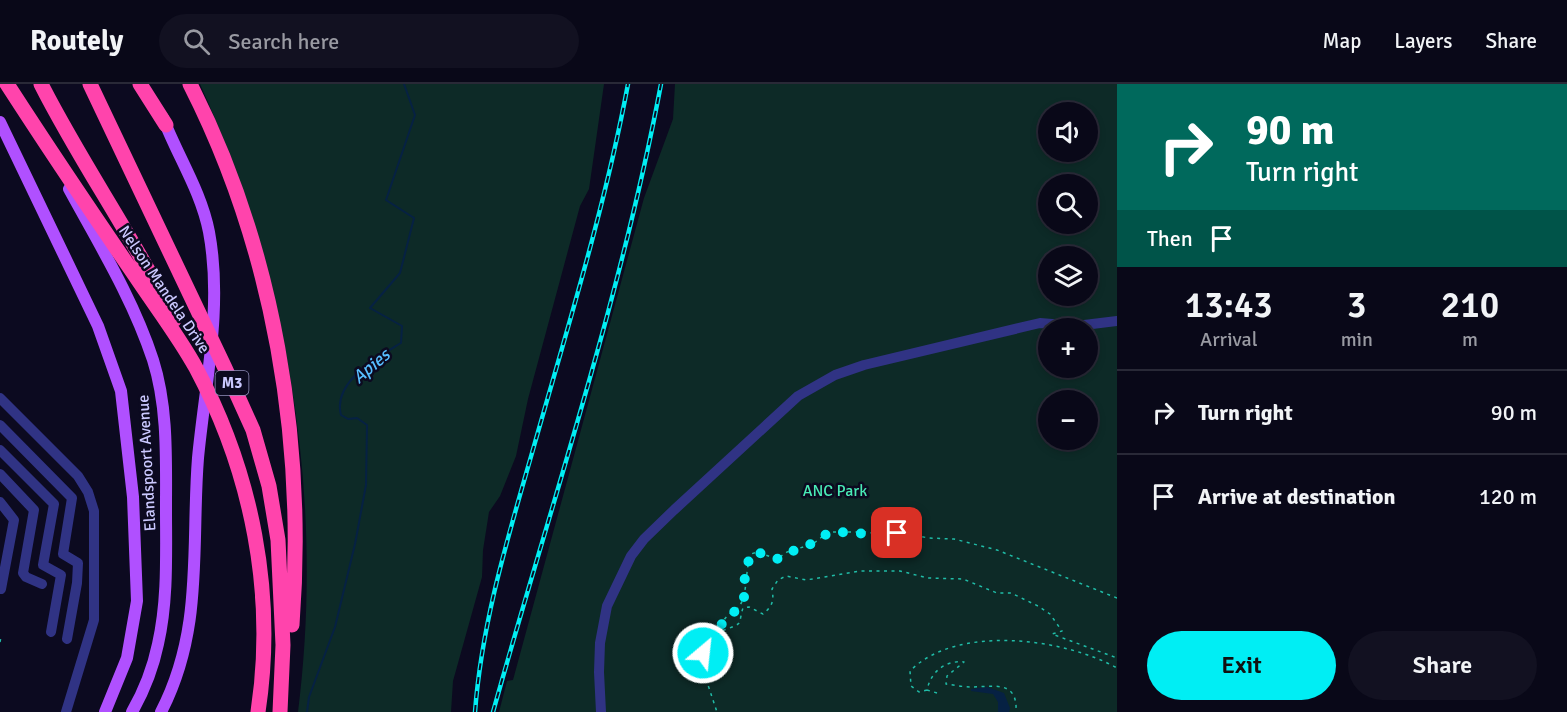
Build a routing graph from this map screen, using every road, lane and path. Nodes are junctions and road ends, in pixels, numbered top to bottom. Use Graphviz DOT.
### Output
graph roads {
  1 [pos="7,84"];
  2 [pos="41,84"];
  3 [pos="90,84"];
  4 [pos="140,84"];
  5 [pos="149,84"];
  6 [pos="190,84"];
  7 [pos="0,122"];
  8 [pos="166,125"];
  9 [pos="35,127"];
  10 [pos="1117,321"];
  11 [pos="195,366"];
  12 [pos="0,398"];
  13 [pos="0,424"];
  14 [pos="0,450"];
  15 [pos="0,474"];
  16 [pos="0,502"];
  17 [pos="42,584"];
  18 [pos="1,589"];
  19 [pos="1117,598"];
  20 [pos="51,632"];
  21 [pos="711,635"];
  22 [pos="1,637"];
  23 [pos="67,639"];
  24 [pos="0,642"];
  25 [pos="1117,658"];
  26 [pos="1117,668"];
  27 [pos="927,690"];
  28 [pos="937,693"];
  29 [pos="280,709"];
  30 [pos="66,712"];
  31 [pos="105,712"];
  32 [pos="132,712"];
  33 [pos="160,712"];
  34 [pos="258,712"];
  35 [pos="601,712"];
  36 [pos="717,712"];
  37 [pos="1016,712"];
  1 -- 9 [label="highway, Nelson Mandela Drive / M3"];
  2 -- 11 [label="highway"];
  3 -- 29 [label="highway, Nelson Mandela Drive / M3"];
  4 -- 8 [label="highway"];
  5 -- 8 [label="main road"];
  6 -- 29 [label="highway"];
  7 -- 31 [label="main road"];
  8 -- 33 [label="main road"];
  9 -- 11 [label="highway, Nelson Mandela Drive / M3"];
  9 -- 32 [label="main road, Elandspoort Avenue"];
  10 -- 35 [label="lane"];
  11 -- 34 [label="highway, Nelson Mandela Drive / M3"];
  12 -- 30 [label="lane"];
  13 -- 23 [label="lane"];
  14 -- 20 [label="lane"];
  15 -- 17 [label="lane"];
  16 -- 18 [label="lane"];
  19 -- 21 [label="path"];
  21 -- 25 [label="path"];
  21 -- 36 [label="path"];
  22 -- 24 [label="path"];
  26 -- 27 [label="path"];
  27 -- 28 [label="path"];
  27 -- 37 [label="path"];
}
